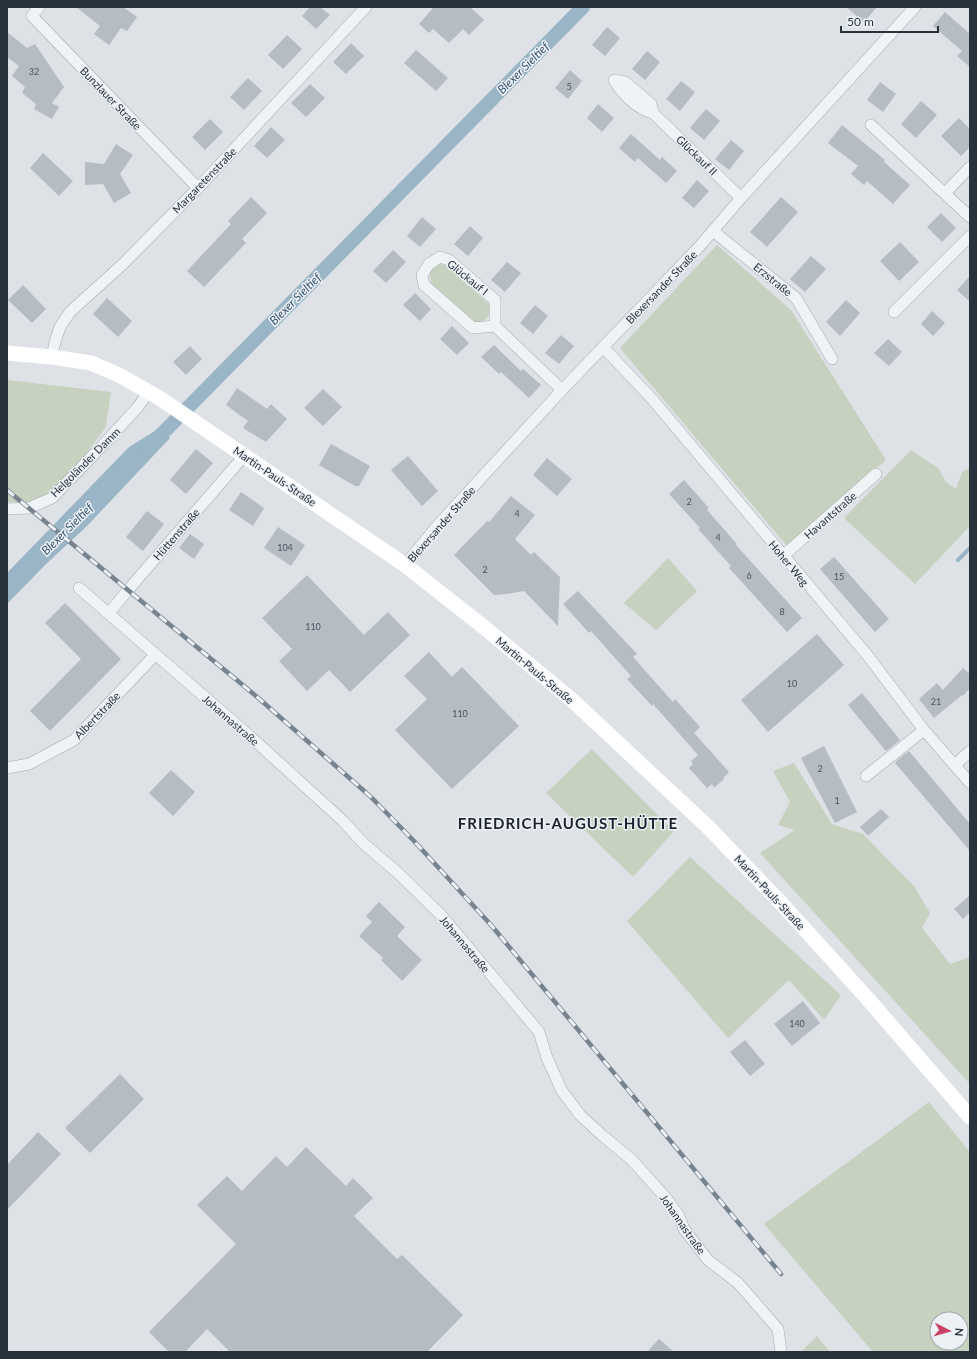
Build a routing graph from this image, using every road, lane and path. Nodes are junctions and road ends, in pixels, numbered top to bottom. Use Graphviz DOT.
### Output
graph roads {
  1 [pos="39,7"];
  2 [pos="366,7"];
  3 [pos="910,9"];
  4 [pos="652,113"];
  5 [pos="872,125"];
  6 [pos="970,167"];
  7 [pos="198,188"];
  8 [pos="945,193"];
  9 [pos="741,198"];
  10 [pos="970,217"];
  11 [pos="713,231"];
  12 [pos="970,236"];
  13 [pos="894,312"];
  14 [pos="494,326"];
  15 [pos="603,347"];
  16 [pos="7,353"];
  17 [pos="52,357"];
  18 [pos="832,359"];
  19 [pos="562,390"];
  20 [pos="155,395"];
  21 [pos="244,456"];
  22 [pos="876,474"];
  23 [pos="7,509"];
  24 [pos="783,556"];
  25 [pos="405,565"];
  26 [pos="79,588"];
  27 [pos="109,613"];
  28 [pos="155,655"];
  29 [pos="924,730"];
  30 [pos="970,751"];
  31 [pos="955,765"];
  32 [pos="7,768"];
  33 [pos="866,776"];
  34 [pos="970,783"];
  35 [pos="970,1117"];
  36 [pos="781,1352"];
  1 -- 7 [label="street, Bunzlauer Straße"];
  2 -- 7 [label="street, Margaretenstraße"];
  3 -- 9 [label="street, Blexersander Straße"];
  4 -- 9 [label="street, Glückauf II"];
  5 -- 8 [label="street"];
  6 -- 8 [label="street"];
  7 -- 17 [label="street, Margaretenstraße"];
  8 -- 10 [label="street"];
  9 -- 11 [label="street, Blexersander Straße"];
  11 -- 15 [label="street, Blexersander Straße"];
  11 -- 18 [label="street, Erzstraße"];
  12 -- 13 [label="street"];
  14 -- 14 [label="street, Glückauf I"];
  14 -- 19 [label="street"];
  15 -- 19 [label="street, Blexersander Straße"];
  15 -- 24 [label="street, Hoher Weg"];
  16 -- 17 [label="street, Martin-Pauls-Straße"];
  17 -- 20 [label="street, Martin-Pauls-Straße"];
  19 -- 25 [label="street, Blexersander Straße"];
  20 -- 21 [label="street, Martin-Pauls-Straße"];
  20 -- 23 [label="street, Helgoländer Damm"];
  21 -- 25 [label="street, Martin-Pauls-Straße"];
  21 -- 27 [label="street, Hüttenstraße"];
  22 -- 24 [label="street, Havantstraße"];
  24 -- 29 [label="street, Hoher Weg"];
  25 -- 35 [label="street, Martin-Pauls-Straße"];
  26 -- 27 [label="street, Johannastraße"];
  27 -- 28 [label="street, Johannastraße"];
  28 -- 32 [label="street, Albertstraße"];
  28 -- 36 [label="street, Johannastraße"];
  29 -- 31 [label="street, Hoher Weg"];
  29 -- 33 [label="street"];
  30 -- 31 [label="street"];
  31 -- 34 [label="street, Hoher Weg"];
}
